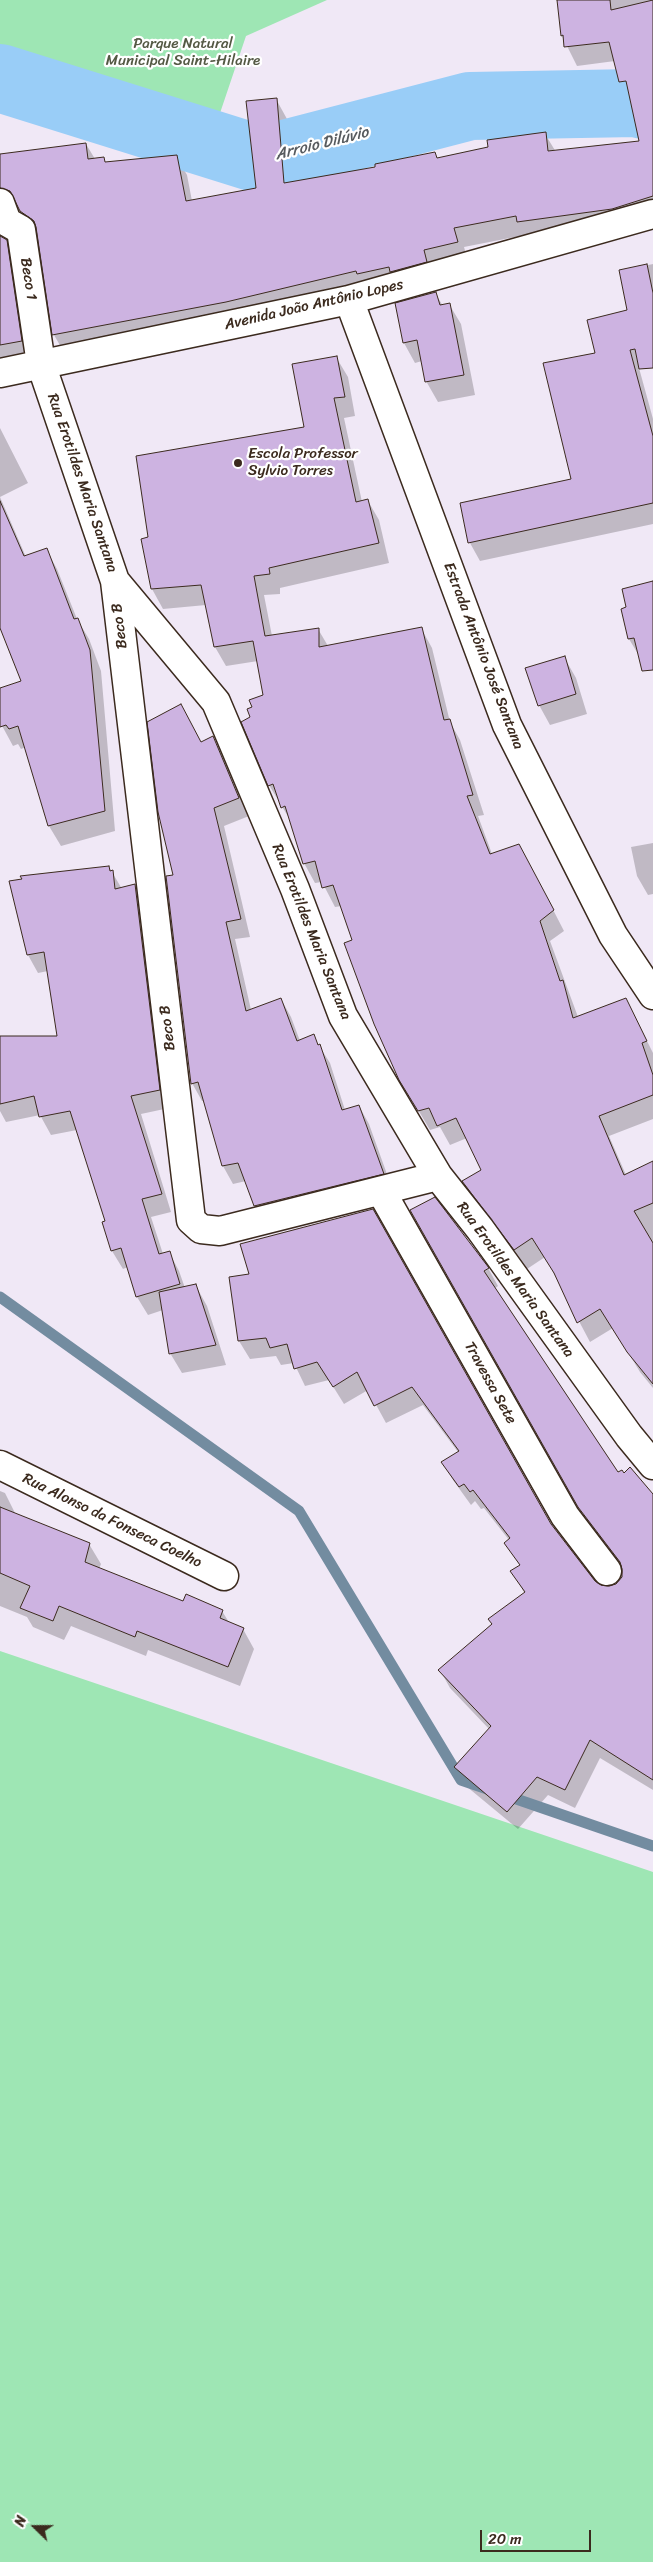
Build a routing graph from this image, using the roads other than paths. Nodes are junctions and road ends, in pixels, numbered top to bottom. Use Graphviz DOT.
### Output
graph roads {
  1 [pos="0,203"];
  2 [pos="653,214"];
  3 [pos="349,300"];
  4 [pos="41,364"];
  5 [pos="0,373"];
  6 [pos="115,581"];
  7 [pos="653,995"];
  8 [pos="438,1176"];
  9 [pos="381,1190"];
  10 [pos="0,1465"];
  11 [pos="653,1465"];
  12 [pos="607,1571"];
  13 [pos="224,1576"];
  1 -- 4 [label="street, Beco 1"];
  2 -- 3 [label="street, Avenida João Antônio Lopes"];
  3 -- 4 [label="street, Avenida João Antônio Lopes"];
  3 -- 7 [label="street, Estrada Antônio José Santana"];
  4 -- 5 [label="street, Avenida João Antônio Lopes"];
  4 -- 6 [label="street, Rua Erotildes Maria Santana"];
  6 -- 8 [label="street, Rua Erotildes Maria Santana"];
  6 -- 9 [label="street, Beco B"];
  8 -- 9 [label="street, Beco B"];
  8 -- 11 [label="street, Rua Erotildes Maria Santana"];
  9 -- 12 [label="street, Travessa Sete"];
  10 -- 13 [label="street, Rua Alonso da Fonseca Coelho"];
}
